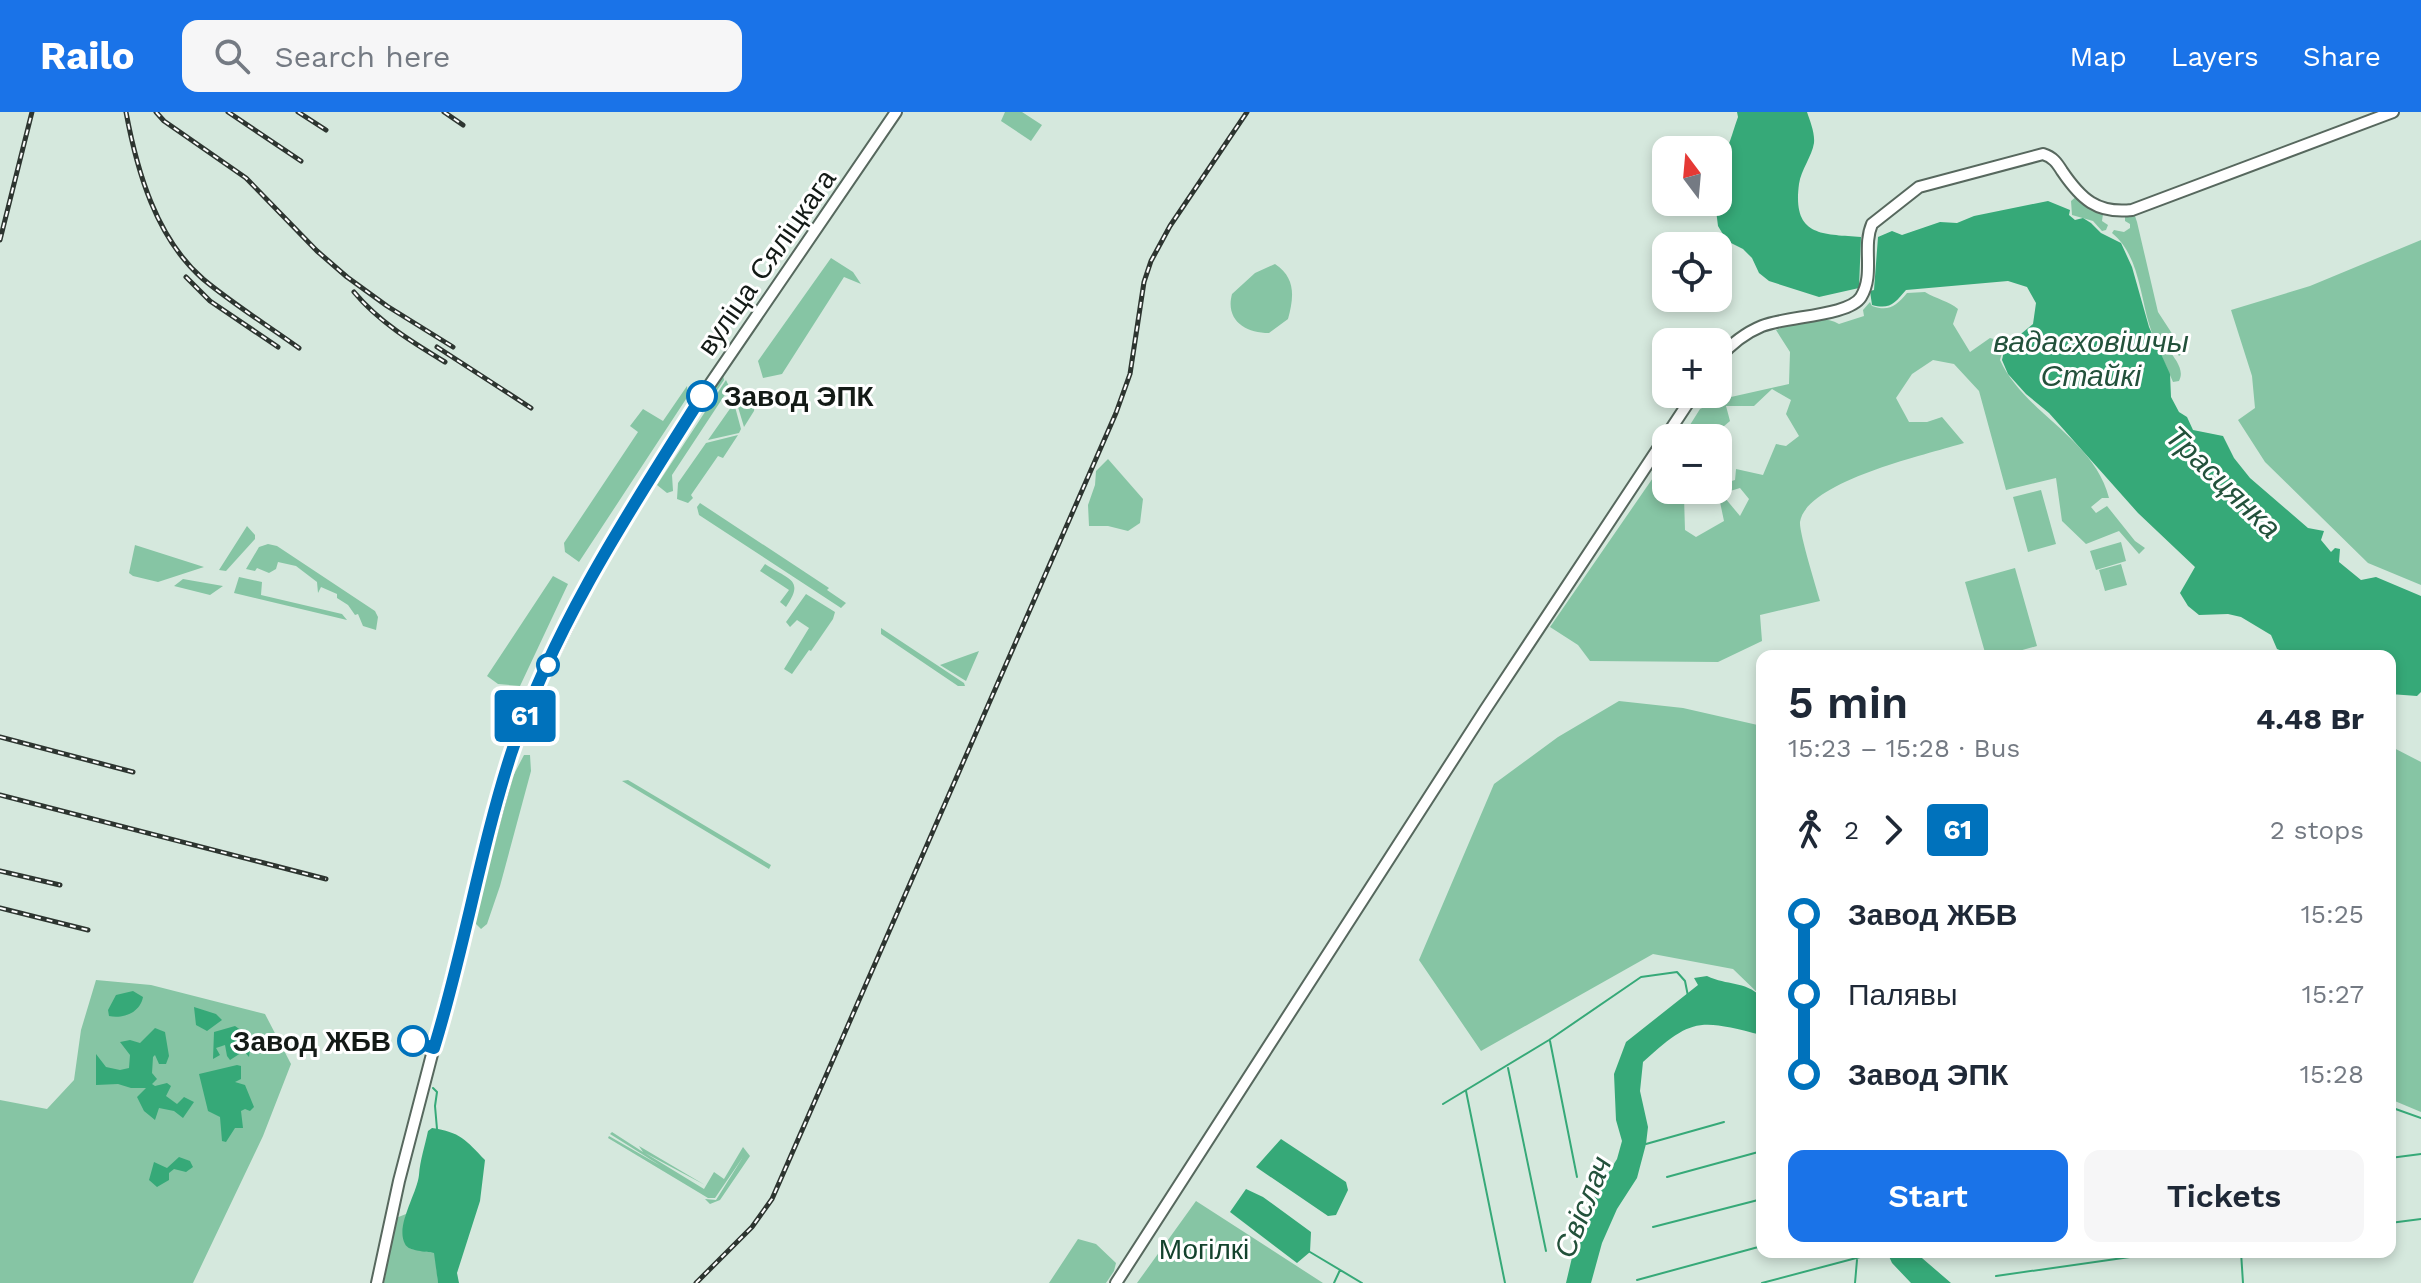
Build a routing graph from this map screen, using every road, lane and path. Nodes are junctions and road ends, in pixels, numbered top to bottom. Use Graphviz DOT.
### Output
graph roads {
  1 [pos="896,112"];
  2 [pos="2393,112"];
  3 [pos="1732,346"];
  4 [pos="1684,408"];
  5 [pos="377,1283"];
  6 [pos="1116,1283"];
  1 -- 5 [label="main road, вуліца Сяліцкага"];
  2 -- 3 [label="main road"];
  4 -- 6 [label="main road"];
}
